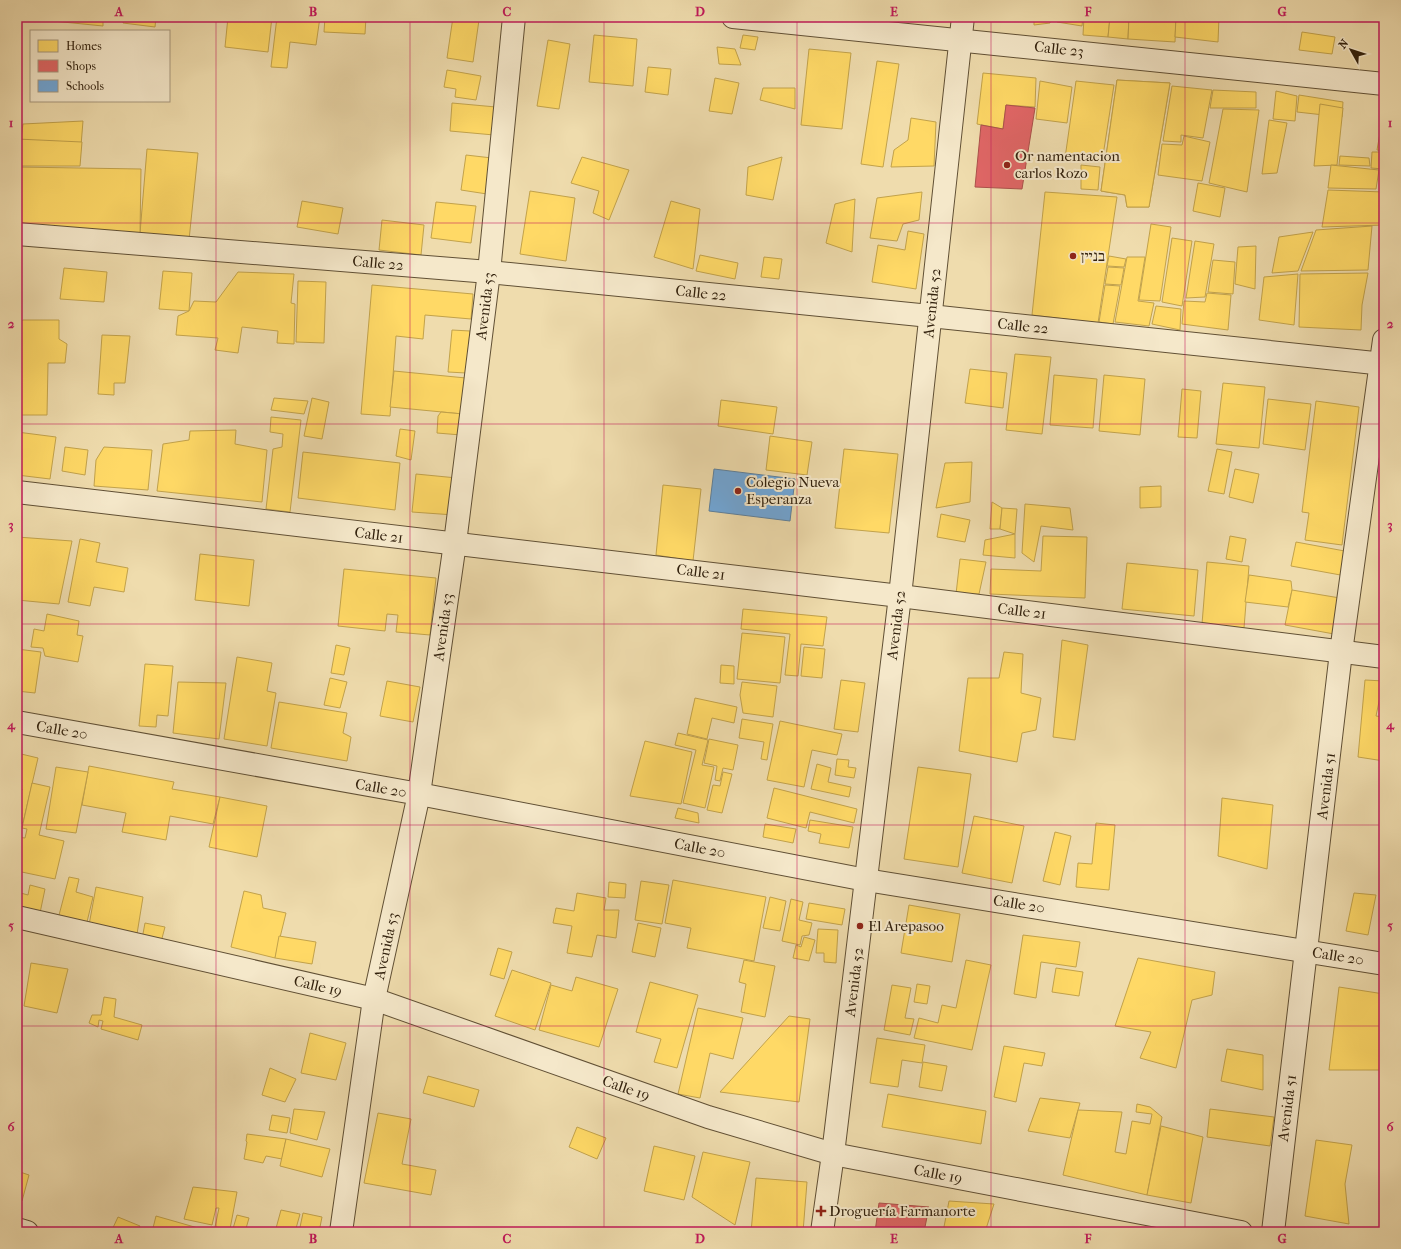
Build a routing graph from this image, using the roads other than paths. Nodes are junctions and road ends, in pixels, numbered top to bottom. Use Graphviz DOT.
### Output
graph roads {
  1 [pos="514,17"];
  2 [pos="733,17"];
  3 [pos="963,17"];
  4 [pos="961,39"];
  5 [pos="1384,84"];
  6 [pos="17,234"];
  7 [pos="489,272"];
  8 [pos="930,316"];
  9 [pos="1384,340"];
  10 [pos="1383,364"];
  11 [pos="17,492"];
  12 [pos="455,543"];
  13 [pos="900,596"];
  14 [pos="1341,652"];
  15 [pos="1384,656"];
  16 [pos="17,722"];
  17 [pos="419,794"];
  18 [pos="866,880"];
  19 [pos="17,917"];
  20 [pos="1306,951"];
  21 [pos="1384,964"];
  22 [pos="374,999"];
  23 [pos="833,1154"];
  24 [pos="17,1229"];
  25 [pos="27,1232"];
  26 [pos="341,1232"];
  27 [pos="822,1232"];
  28 [pos="1241,1232"];
  29 [pos="1273,1232"];
  1 -- 7 [label="street, Avenida 53"];
  2 -- 4 [label="street, Calle 23"];
  3 -- 4 [label="street, Avenida 52"];
  4 -- 5 [label="street, Calle 23"];
  4 -- 8 [label="street, Avenida 52"];
  6 -- 7 [label="street, Calle 22"];
  7 -- 8 [label="street, Calle 22"];
  7 -- 12 [label="street, Avenida 53"];
  8 -- 10 [label="street, Calle 22"];
  8 -- 13 [label="street, Avenida 52"];
  9 -- 10 [label="street, Avenida 51"];
  10 -- 14 [label="street, Avenida 51"];
  11 -- 12 [label="street, Calle 21"];
  12 -- 13 [label="street, Calle 21"];
  12 -- 17 [label="street, Avenida 53"];
  13 -- 14 [label="street, Calle 21"];
  13 -- 18 [label="street, Avenida 52"];
  14 -- 15 [label="street, Calle 21"];
  14 -- 20 [label="street, Avenida 51"];
  16 -- 17 [label="street, Calle 20"];
  17 -- 18 [label="street, Calle 20"];
  17 -- 22 [label="street, Avenida 53"];
  18 -- 20 [label="street, Calle 20"];
  18 -- 23 [label="street, Avenida 52"];
  19 -- 22 [label="street, Calle 19"];
  20 -- 21 [label="street, Calle 20"];
  20 -- 29 [label="street, Avenida 51"];
  22 -- 23 [label="street, Calle 19"];
  22 -- 26 [label="street, Avenida 53"];
  23 -- 27 [label="street, Avenida 52"];
  23 -- 28 [label="street, Calle 19"];
  24 -- 25 [label="street"];
}
